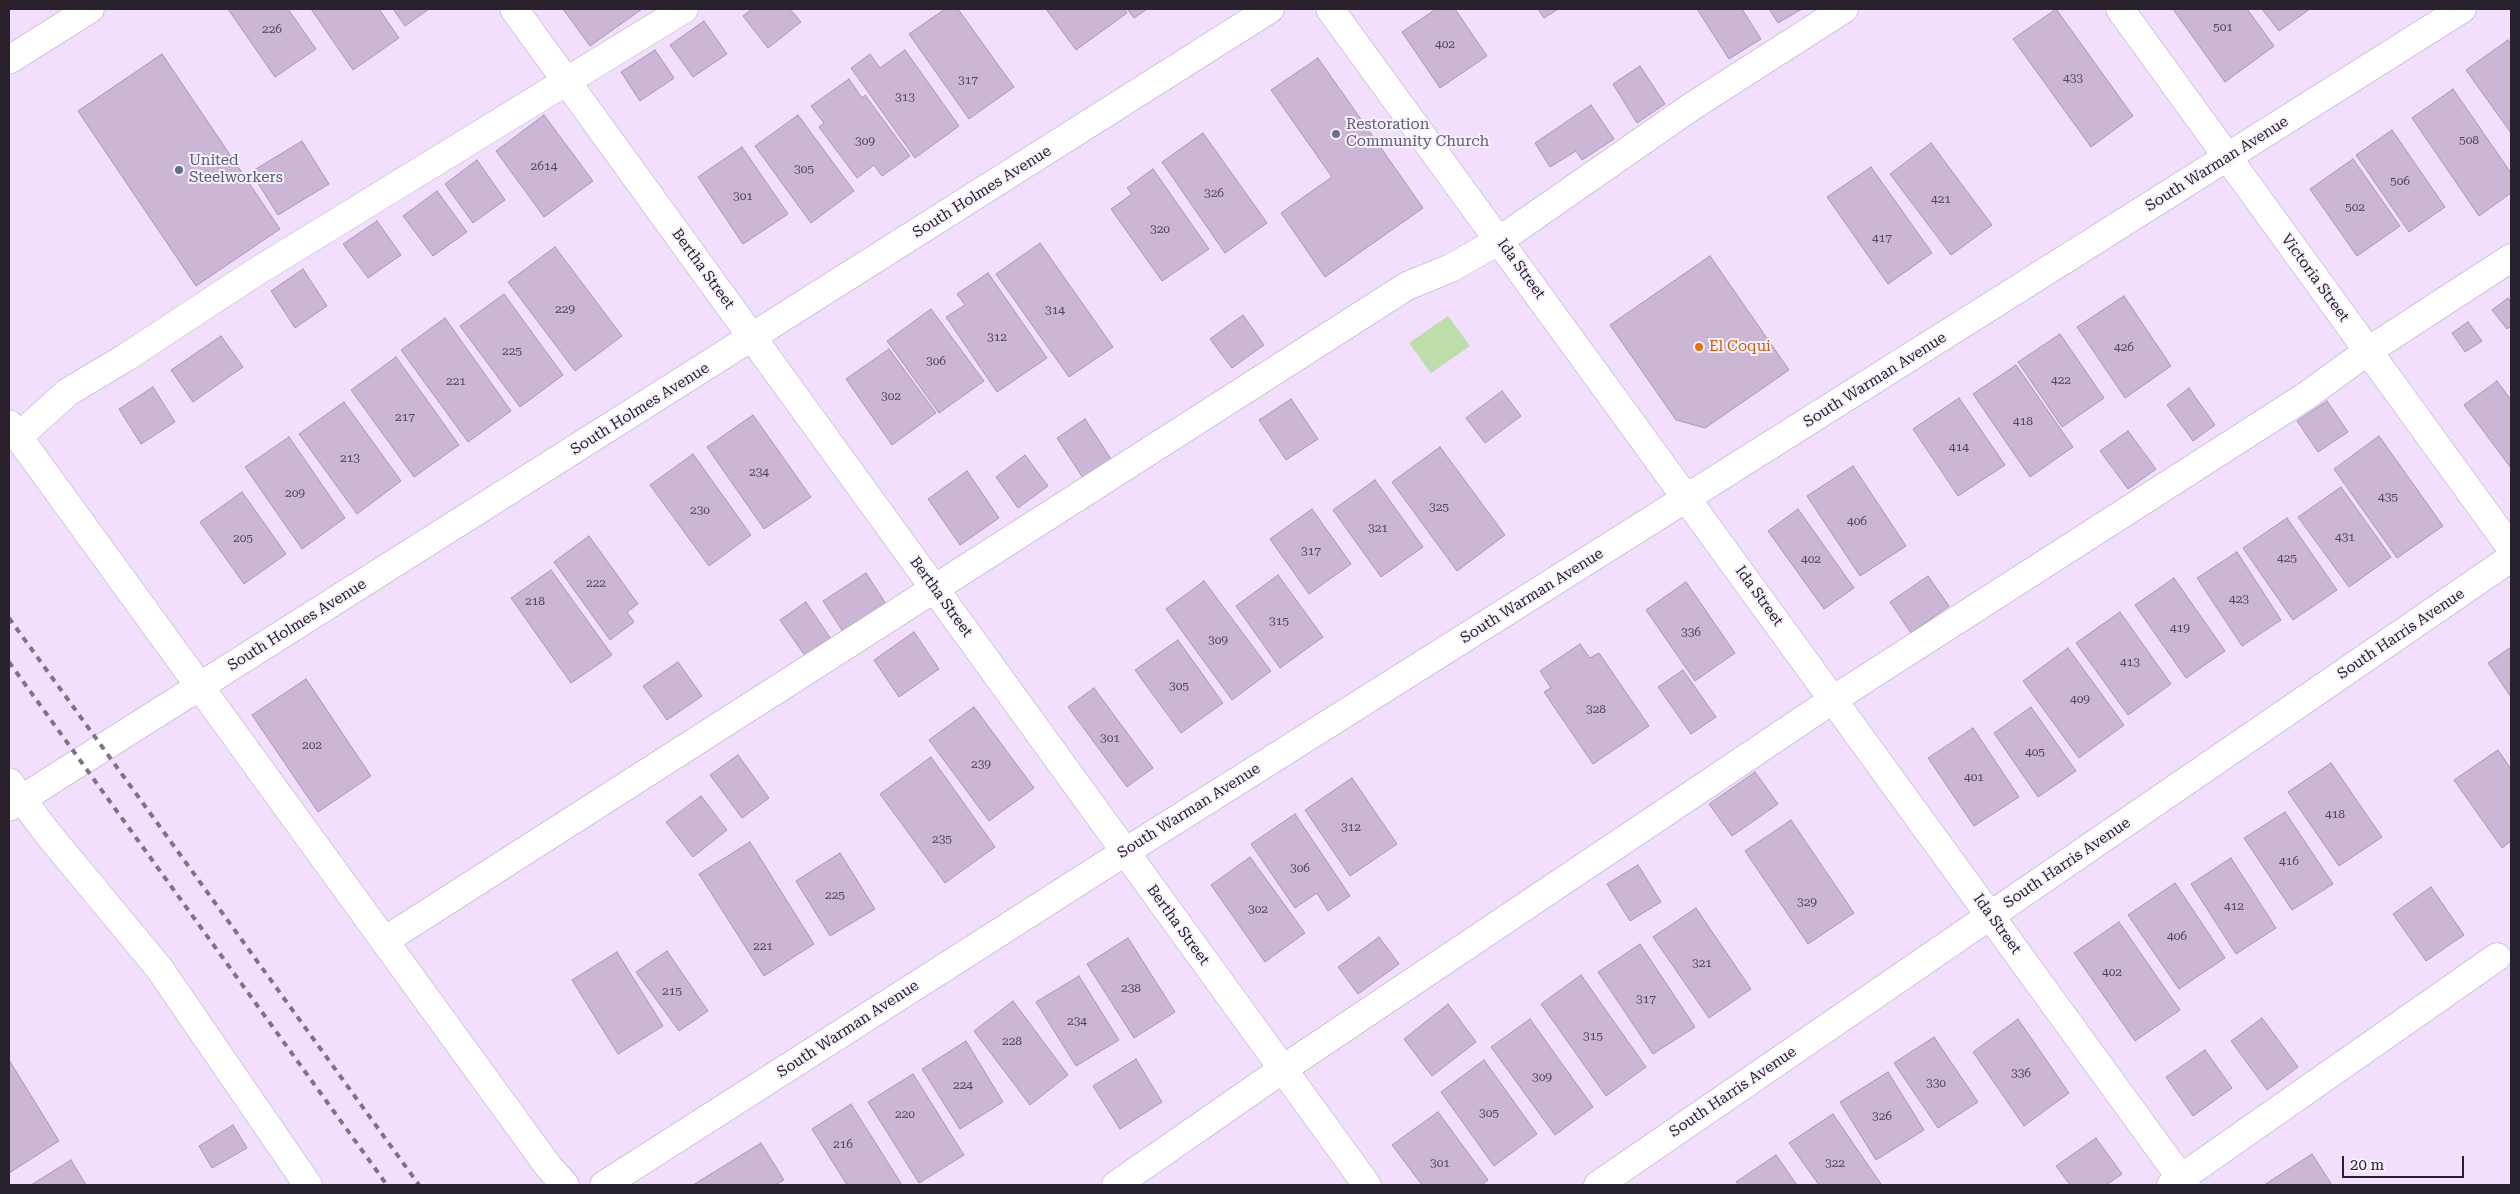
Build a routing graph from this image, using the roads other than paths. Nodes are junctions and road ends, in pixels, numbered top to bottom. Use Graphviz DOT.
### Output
graph roads {
  1 [pos="90,9"];
  2 [pos="514,9"];
  3 [pos="684,9"];
  4 [pos="1270,9"];
  5 [pos="1330,9"];
  6 [pos="1844,9"];
  7 [pos="2120,9"];
  8 [pos="2462,9"];
  9 [pos="9,60"];
  10 [pos="566,81"];
  11 [pos="2227,157"];
  12 [pos="1500,240"];
  13 [pos="2511,258"];
  14 [pos="753,337"];
  15 [pos="2368,351"];
  16 [pos="14,430"];
  17 [pos="1688,498"];
  18 [pos="2511,548"];
  19 [pos="2511,558"];
  20 [pos="935,589"];
  21 [pos="200,686"];
  22 [pos="1834,699"];
  23 [pos="13,796"];
  24 [pos="1125,852"];
  25 [pos="1991,915"];
  26 [pos="384,941"];
  27 [pos="2497,957"];
  28 [pos="1283,1070"];
  29 [pos="2180,1183"];
  30 [pos="308,1185"];
  31 [pos="564,1185"];
  32 [pos="604,1185"];
  33 [pos="1116,1185"];
  34 [pos="1367,1185"];
  35 [pos="1598,1185"];
  1 -- 9 [label="street"];
  2 -- 10 [label="street, Bertha Street"];
  3 -- 10 [label="street"];
  4 -- 14 [label="street, South Holmes Avenue"];
  5 -- 12 [label="street, Ida Street"];
  6 -- 12 [label="street"];
  7 -- 11 [label="street, Victoria Street"];
  8 -- 11 [label="street, South Warman Avenue"];
  10 -- 14 [label="street, Bertha Street"];
  10 -- 16 [label="street"];
  11 -- 15 [label="street, Victoria Street"];
  11 -- 17 [label="street, South Warman Avenue"];
  12 -- 17 [label="street, Ida Street"];
  12 -- 20 [label="street"];
  13 -- 15 [label="street"];
  14 -- 20 [label="street, Bertha Street"];
  14 -- 21 [label="street, South Holmes Avenue"];
  15 -- 18 [label="street, Victoria Street"];
  15 -- 22 [label="street"];
  16 -- 21 [label="street"];
  17 -- 22 [label="street, Ida Street"];
  17 -- 24 [label="street, South Warman Avenue"];
  19 -- 25 [label="street, South Harris Avenue"];
  20 -- 24 [label="street, Bertha Street"];
  20 -- 26 [label="street"];
  21 -- 23 [label="street, South Holmes Avenue"];
  21 -- 26 [label="street"];
  22 -- 25 [label="street, Ida Street"];
  22 -- 28 [label="street"];
  23 -- 30 [label="street"];
  24 -- 28 [label="street, Bertha Street"];
  24 -- 32 [label="street, South Warman Avenue"];
  25 -- 29 [label="street, Ida Street"];
  25 -- 35 [label="street, South Harris Avenue"];
  26 -- 31 [label="street"];
  27 -- 29 [label="street"];
  28 -- 33 [label="street"];
  28 -- 34 [label="street, Bertha Street"];
}
